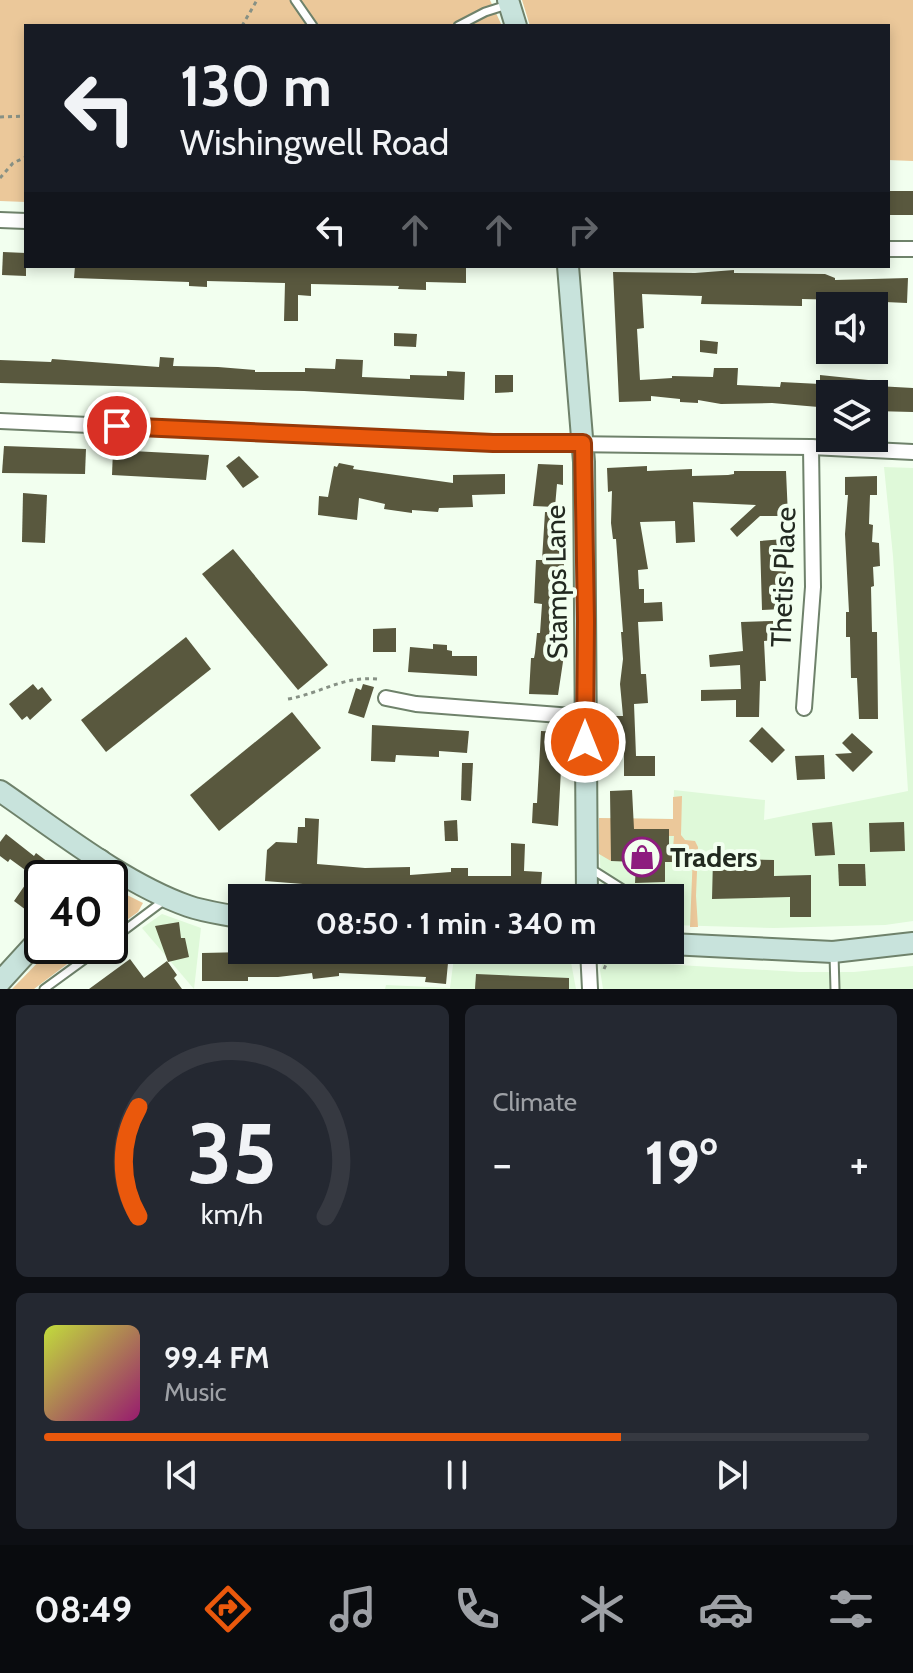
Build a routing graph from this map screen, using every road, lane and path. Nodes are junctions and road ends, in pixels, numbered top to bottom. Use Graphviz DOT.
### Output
graph roads {
  1 [pos="257,0"];
  2 [pos="295,0"];
  3 [pos="509,2"];
  4 [pos="243,24"];
  5 [pos="312,24"];
  6 [pos="462,24"];
  7 [pos="515,24"];
  8 [pos="24,116"];
  9 [pos="0,117"];
  10 [pos="24,158"];
  11 [pos="0,178"];
  12 [pos="0,220"];
  13 [pos="24,221"];
  14 [pos="890,249"];
  15 [pos="913,249"];
  16 [pos="568,268"];
  17 [pos="0,421"];
  18 [pos="583,443"];
  19 [pos="811,447"];
  20 [pos="913,452"];
  21 [pos="377,679"];
  22 [pos="386,698"];
  23 [pos="288,699"];
  24 [pos="804,708"];
  25 [pos="585,717"];
  26 [pos="0,791"];
  27 [pos="100,860"];
  28 [pos="586,865"];
  29 [pos="128,875"];
  30 [pos="587,884"];
  31 [pos="615,884"];
  32 [pos="168,897"];
  33 [pos="228,915"];
  34 [pos="128,927"];
  35 [pos="913,943"];
  36 [pos="684,945"];
  37 [pos="833,952"];
  38 [pos="24,956"];
  39 [pos="78,964"];
  40 [pos="589,964"];
  41 [pos="0,982"];
  42 [pos="44,989"];
  43 [pos="590,989"];
  44 [pos="835,989"];
  1 -- 4 [label="path"];
  2 -- 5 [label="lane"];
  3 -- 6 [label="lane"];
  3 -- 7 [label="street"];
  8 -- 9 [label="path"];
  10 -- 11 [label="path"];
  12 -- 13 [label="street"];
  14 -- 15 [label="street"];
  16 -- 18 [label="street, Stamps Lane"];
  17 -- 18 [label="street"];
  18 -- 19 [label="street"];
  18 -- 25 [label="street, Stamps Lane"];
  19 -- 20 [label="street"];
  19 -- 24 [label="street, Thetis Place"];
  21 -- 23 [label="path"];
  22 -- 25 [label="street"];
  25 -- 28 [label="street, Stamps Lane"];
  26 -- 27 [label="street"];
  28 -- 30 [label="street, Stamps Lane"];
  28 -- 31 [label="lane"];
  29 -- 32 [label="street"];
  32 -- 33 [label="street"];
  32 -- 34 [label="lane"];
  35 -- 37 [label="street"];
  36 -- 37 [label="street"];
  37 -- 44 [label="lane"];
  38 -- 41 [label="street"];
  39 -- 42 [label="lane"];
  40 -- 43 [label="street"];
}
